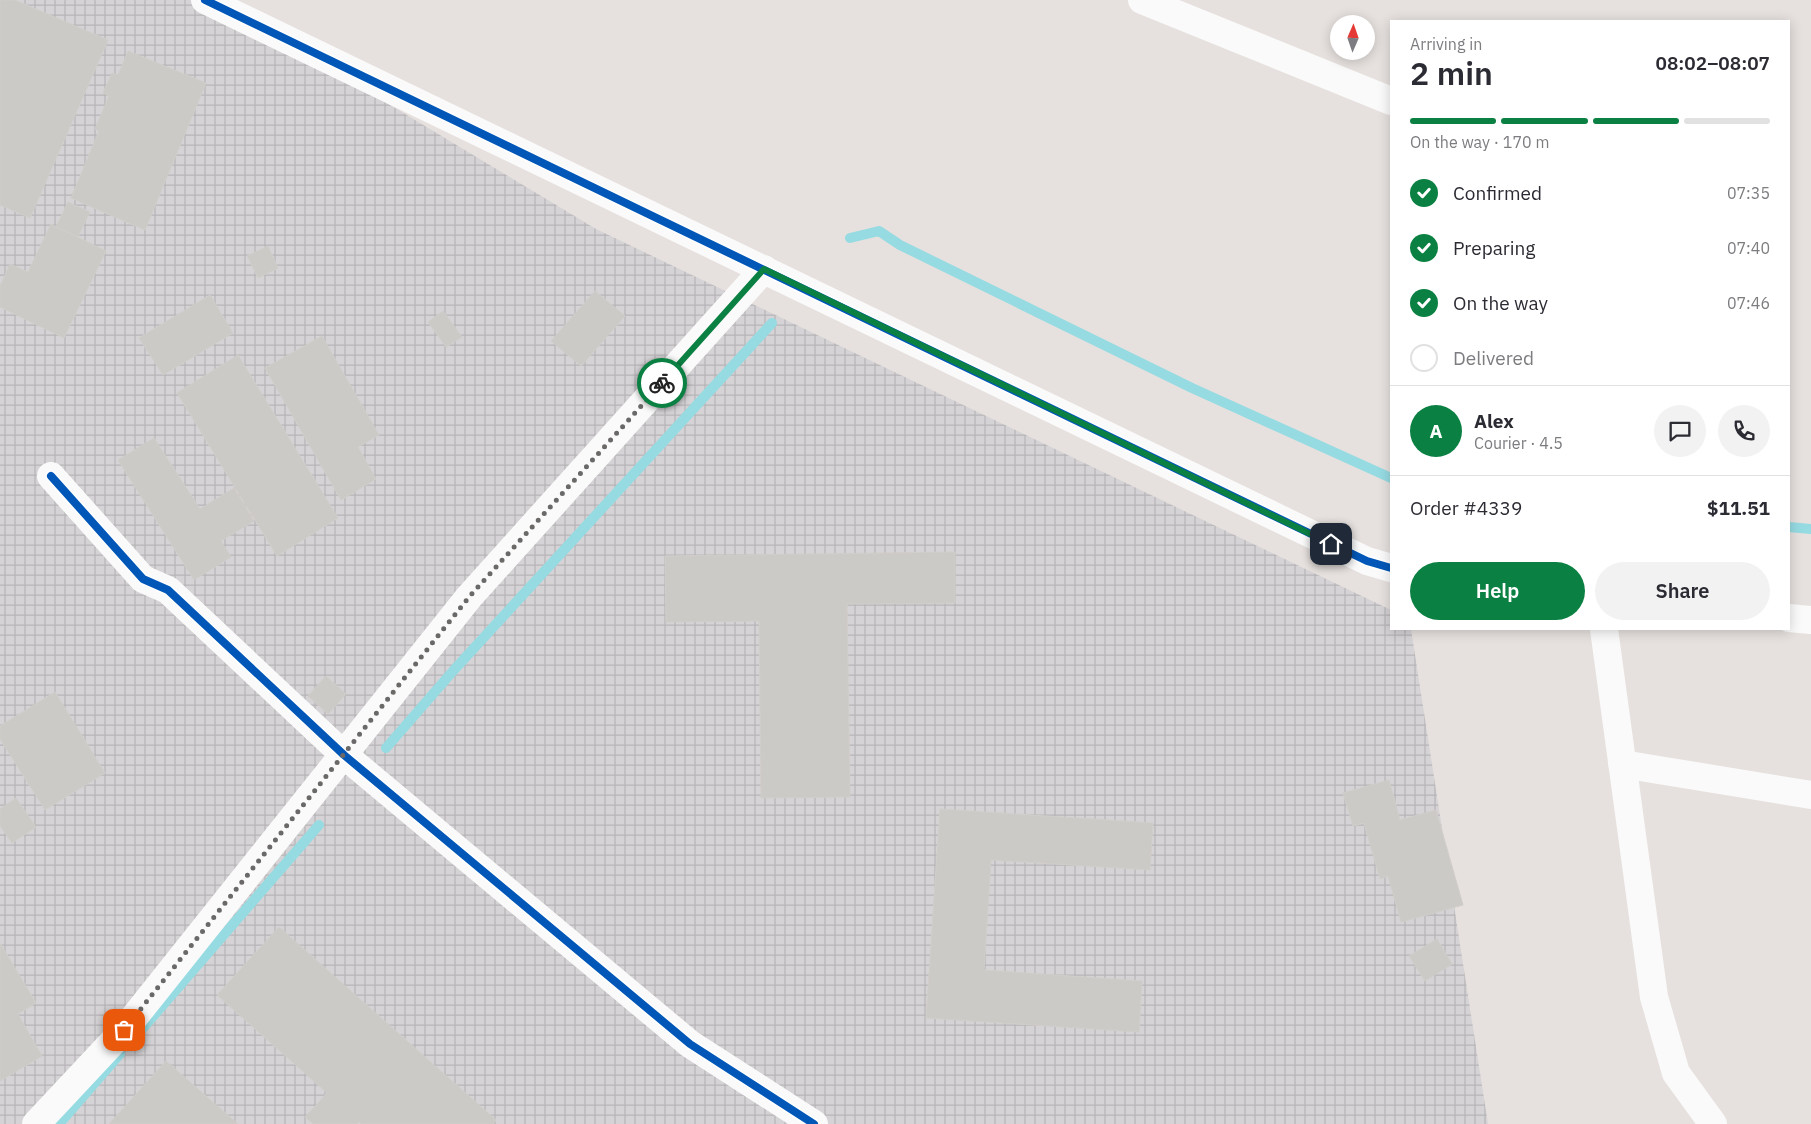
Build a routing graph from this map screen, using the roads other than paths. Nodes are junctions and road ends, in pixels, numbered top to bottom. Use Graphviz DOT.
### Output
graph roads {
  1 [pos="205,0"];
  2 [pos="1142,0"];
  3 [pos="1390,101"];
  4 [pos="764,269"];
  5 [pos="51,476"];
  6 [pos="1390,568"];
  7 [pos="1790,618"];
  8 [pos="1811,620"];
  9 [pos="1604,630"];
  10 [pos="344,755"];
  11 [pos="1622,764"];
  12 [pos="1811,795"];
  13 [pos="36,1124"];
  14 [pos="814,1124"];
  15 [pos="1713,1124"];
  1 -- 4 [label="street"];
  2 -- 3 [label="street"];
  4 -- 6 [label="street"];
  4 -- 10 [label="street"];
  5 -- 10 [label="street"];
  7 -- 8 [label="street"];
  9 -- 11 [label="street"];
  10 -- 13 [label="street"];
  10 -- 14 [label="street"];
  11 -- 12 [label="street"];
  11 -- 15 [label="street"];
}
